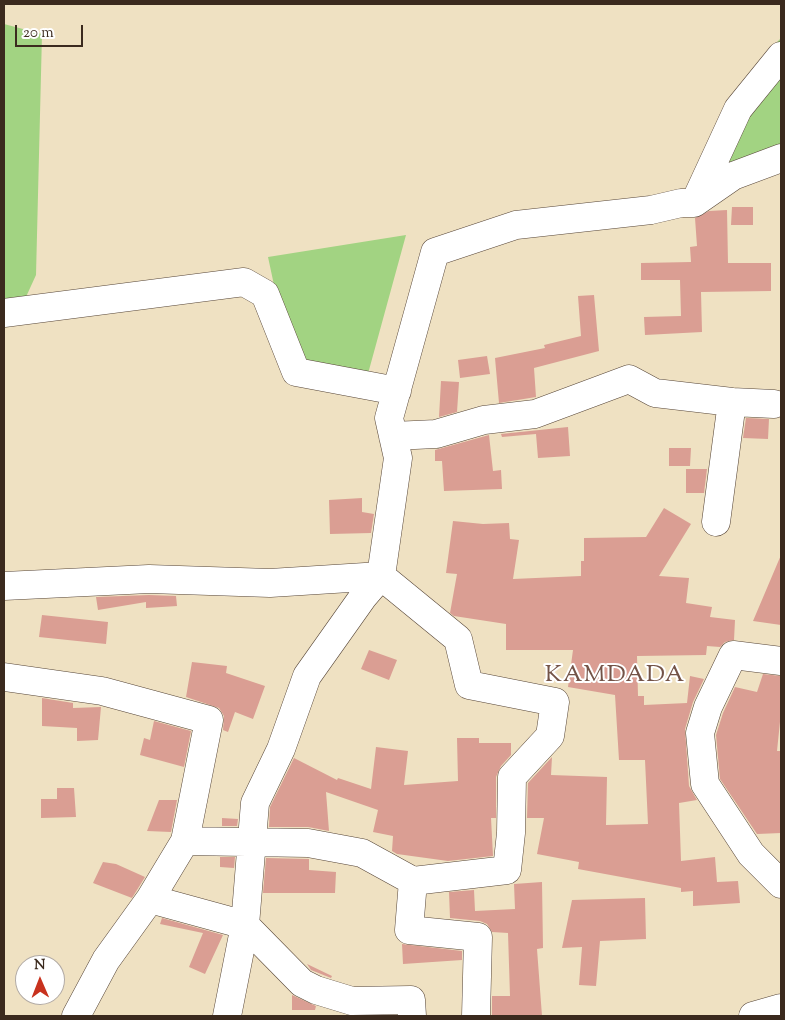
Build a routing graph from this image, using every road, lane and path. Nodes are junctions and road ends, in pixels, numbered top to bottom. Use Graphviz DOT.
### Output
graph roads {
  1 [pos="781,56"];
  2 [pos="781,158"];
  3 [pos="694,203"];
  4 [pos="4,313"];
  5 [pos="397,391"];
  6 [pos="732,402"];
  7 [pos="779,403"];
  8 [pos="394,436"];
  9 [pos="716,522"];
  10 [pos="381,576"];
  11 [pos="4,586"];
  12 [pos="781,661"];
  13 [pos="4,677"];
  14 [pos="185,841"];
  15 [pos="251,842"];
  16 [pos="412,881"];
  17 [pos="781,884"];
  18 [pos="150,899"];
  19 [pos="245,925"];
  20 [pos="781,1008"];
  21 [pos="76,1016"];
  22 [pos="227,1016"];
  23 [pos="412,1016"];
  24 [pos="476,1016"];
  25 [pos="753,1016"];
  1 -- 3 [label="street"];
  2 -- 3 [label="street"];
  3 -- 5 [label="street"];
  4 -- 5 [label="street"];
  5 -- 8 [label="street"];
  6 -- 7 [label="street"];
  6 -- 8 [label="street"];
  6 -- 9 [label="street"];
  8 -- 10 [label="street"];
  10 -- 11 [label="street"];
  10 -- 15 [label="street"];
  10 -- 16 [label="street"];
  12 -- 17 [label="street"];
  13 -- 14 [label="street"];
  14 -- 15 [label="street"];
  14 -- 18 [label="street"];
  15 -- 16 [label="street"];
  15 -- 19 [label="street"];
  16 -- 24 [label="street"];
  18 -- 19 [label="street"];
  18 -- 21 [label="street"];
  19 -- 22 [label="street"];
  19 -- 23 [label="street"];
  20 -- 25 [label="street"];
}
